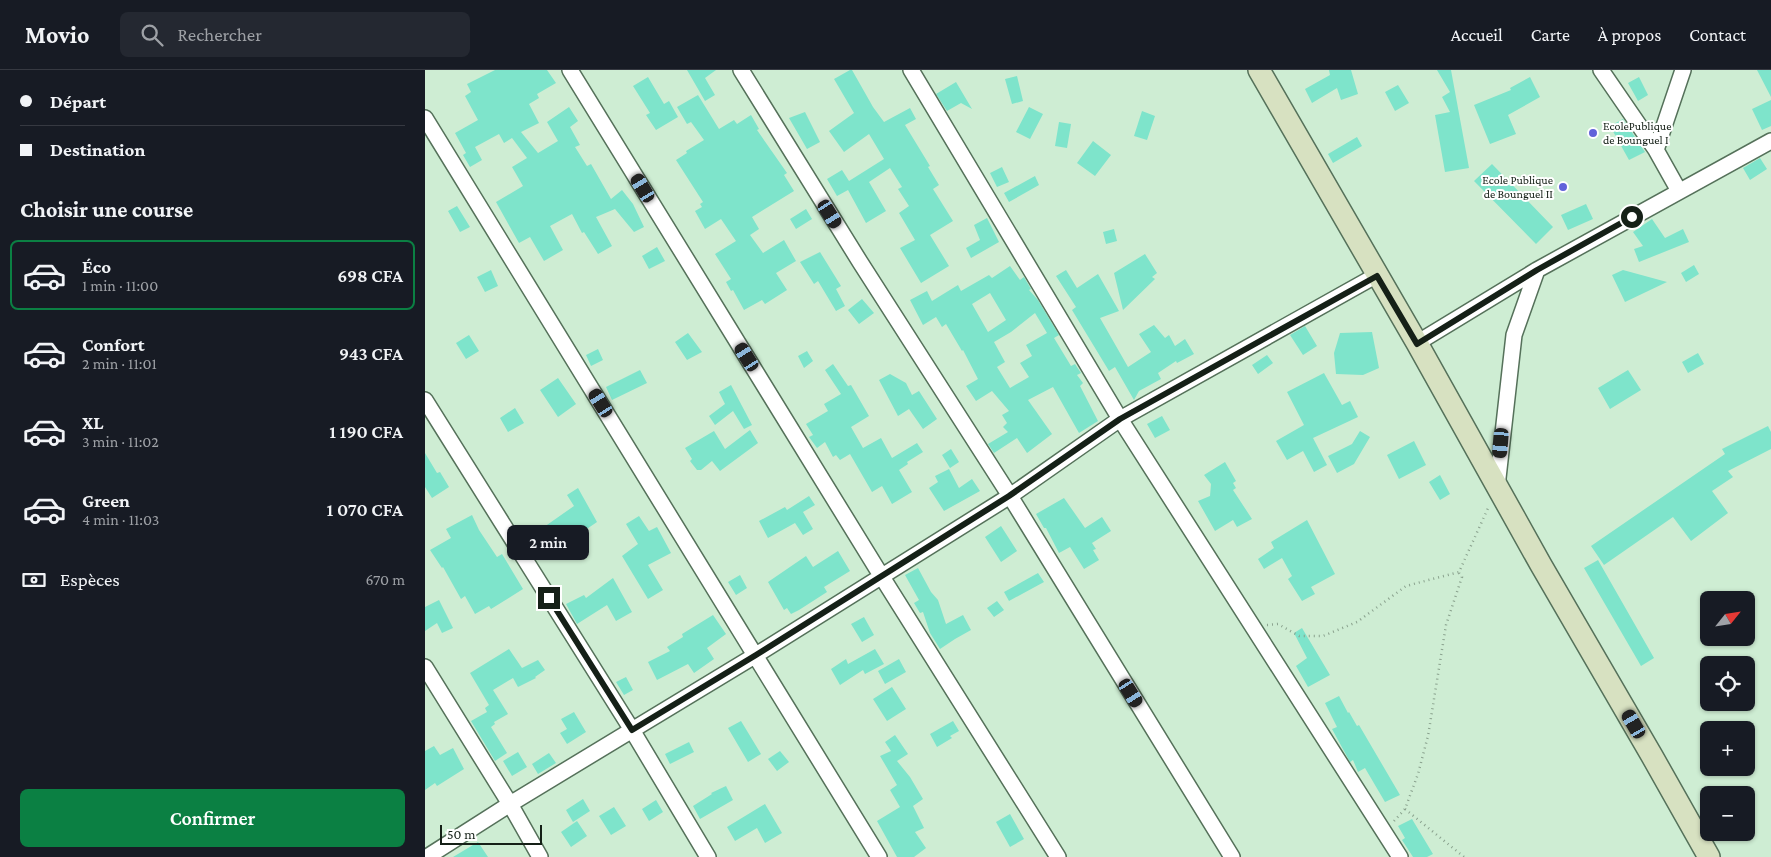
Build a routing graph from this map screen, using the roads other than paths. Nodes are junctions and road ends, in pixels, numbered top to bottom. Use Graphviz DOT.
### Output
graph roads {
  1 [pos="570,70"];
  2 [pos="741,70"];
  3 [pos="911,70"];
  4 [pos="1259,70"];
  5 [pos="1601,70"];
  6 [pos="1683,70"];
  7 [pos="425,118"];
  8 [pos="1771,141"];
  9 [pos="1656,150"];
  10 [pos="1679,191"];
  11 [pos="1537,270"];
  12 [pos="1377,276"];
  13 [pos="1417,344"];
  14 [pos="425,400"];
  15 [pos="1120,419"];
  16 [pos="1497,487"];
  17 [pos="1009,496"];
  18 [pos="882,576"];
  19 [pos="756,655"];
  20 [pos="425,667"];
  21 [pos="632,730"];
  22 [pos="510,804"];
  23 [pos="427,857"];
  24 [pos="540,857"];
  25 [pos="708,857"];
  26 [pos="879,857"];
  27 [pos="1058,857"];
  28 [pos="1232,857"];
  29 [pos="1400,857"];
  30 [pos="1709,857"];
  1 -- 18 [label="street"];
  2 -- 17 [label="street"];
  3 -- 15 [label="street"];
  4 -- 12 [label="main road"];
  5 -- 9 [label="street"];
  6 -- 9 [label="street"];
  7 -- 19 [label="street"];
  8 -- 10 [label="street"];
  9 -- 10 [label="street"];
  10 -- 11 [label="street"];
  11 -- 13 [label="street"];
  11 -- 16 [label="street"];
  12 -- 13 [label="main road"];
  12 -- 15 [label="street"];
  13 -- 16 [label="main road"];
  14 -- 21 [label="street"];
  15 -- 17 [label="street"];
  15 -- 29 [label="street"];
  16 -- 30 [label="main road"];
  17 -- 18 [label="street"];
  17 -- 28 [label="street"];
  18 -- 19 [label="street"];
  18 -- 27 [label="street"];
  19 -- 21 [label="street"];
  19 -- 26 [label="street"];
  20 -- 22 [label="street"];
  21 -- 22 [label="street"];
  21 -- 25 [label="street"];
  22 -- 23 [label="street"];
  22 -- 24 [label="street"];
}
